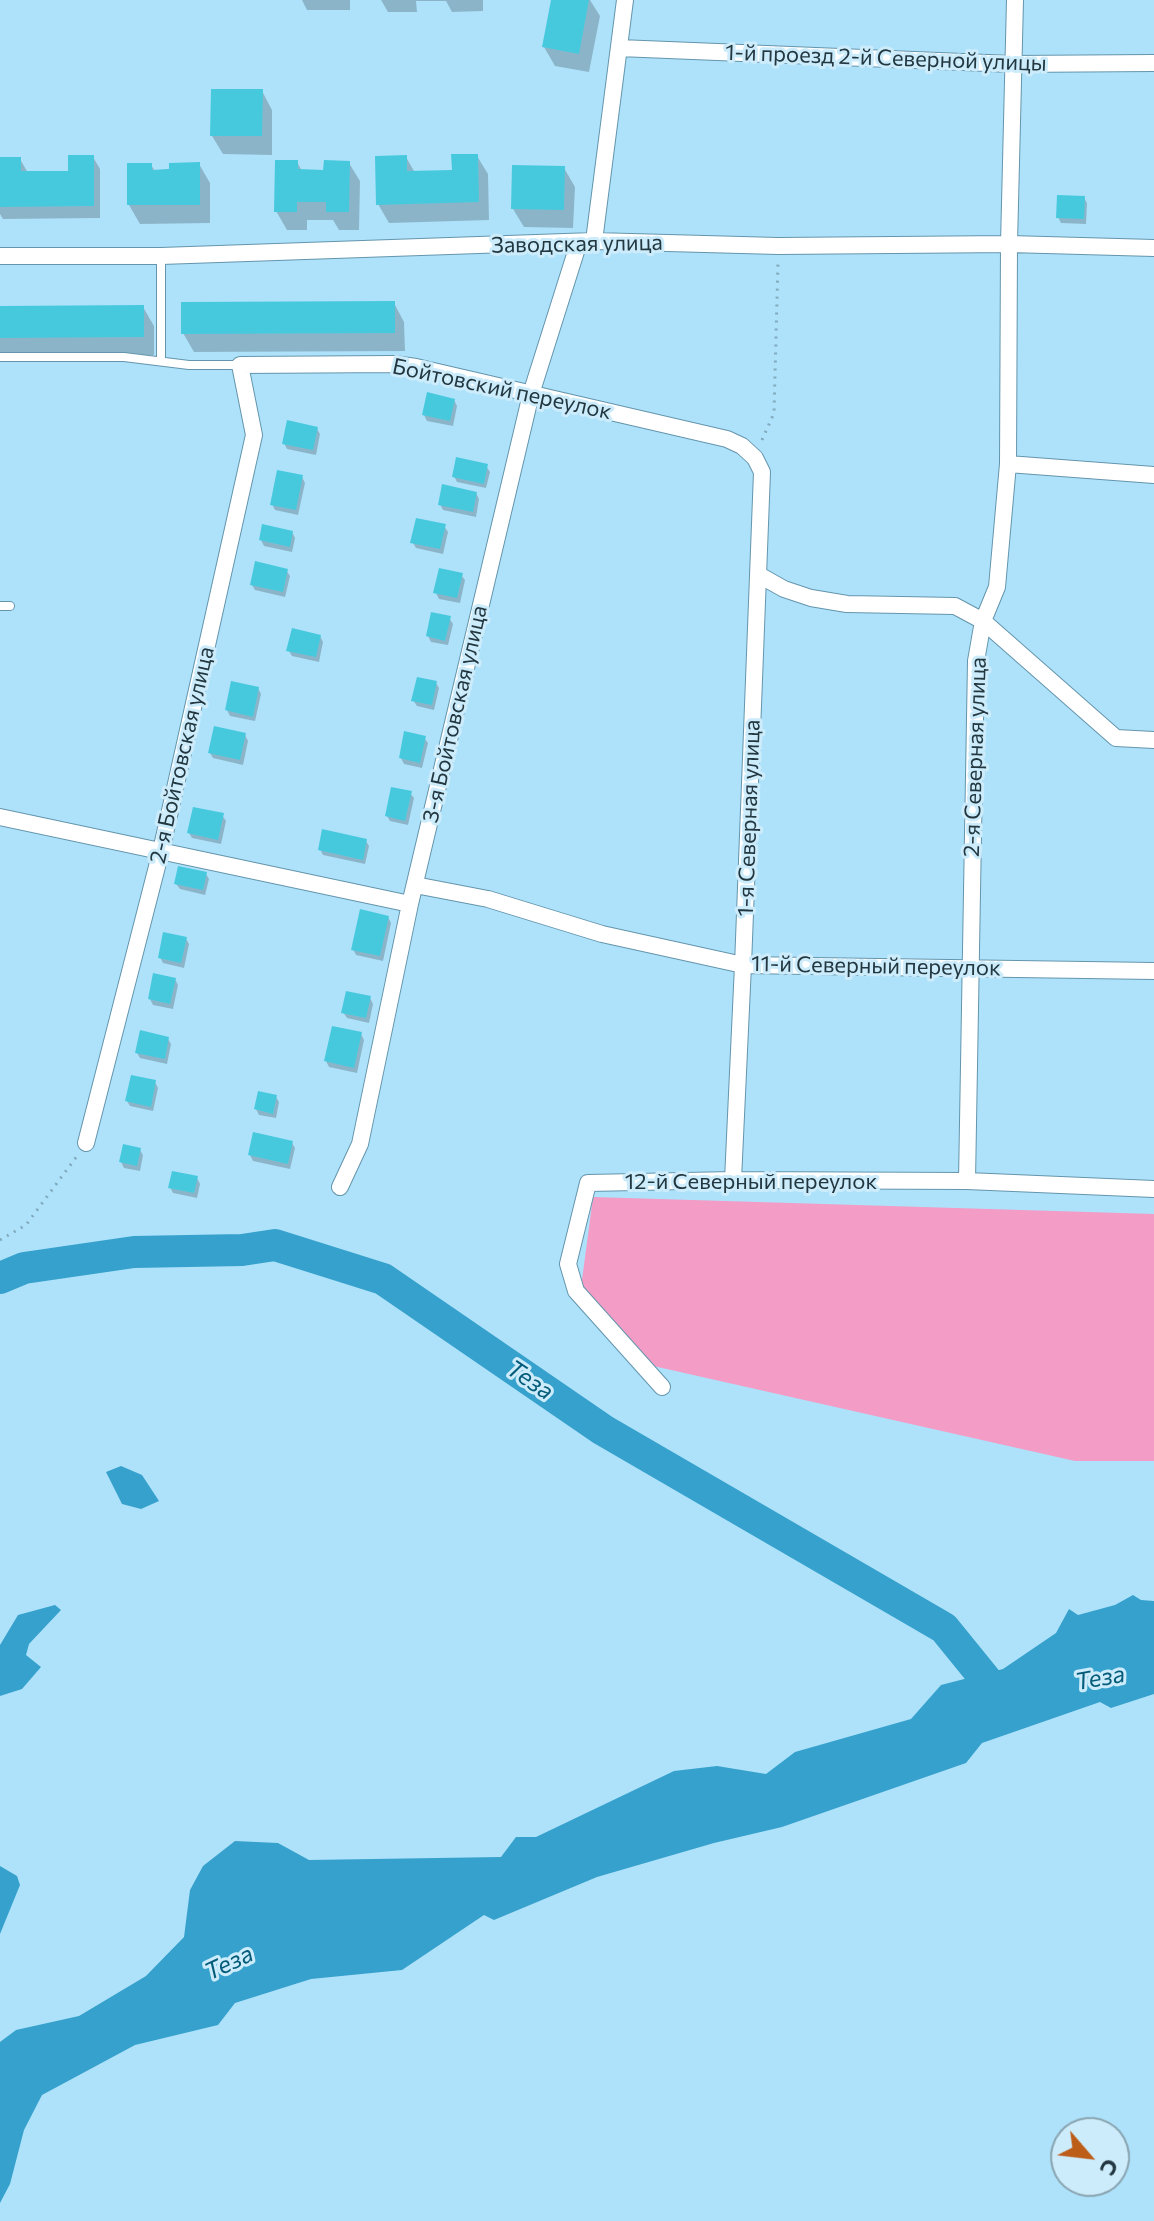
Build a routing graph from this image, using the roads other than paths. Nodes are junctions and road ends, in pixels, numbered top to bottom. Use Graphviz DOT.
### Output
graph roads {
  1 [pos="625,0"];
  2 [pos="1015,0"];
  3 [pos="619,48"];
  4 [pos="1154,63"];
  5 [pos="1012,64"];
  6 [pos="587,242"];
  7 [pos="1009,244"];
  8 [pos="1154,248"];
  9 [pos="0,256"];
  10 [pos="161,256"];
  11 [pos="0,357"];
  12 [pos="161,361"];
  13 [pos="240,365"];
  14 [pos="531,394"];
  15 [pos="755,458"];
  16 [pos="1008,464"];
  17 [pos="1154,475"];
  18 [pos="759,575"];
  19 [pos="983,621"];
  20 [pos="1154,740"];
  21 [pos="0,817"];
  22 [pos="161,851"];
  23 [pos="415,885"];
  24 [pos="410,904"];
  25 [pos="743,965"];
  26 [pos="970,967"];
  27 [pos="1154,971"];
  28 [pos="86,1143"];
  29 [pos="733,1180"];
  30 [pos="967,1181"];
  31 [pos="340,1187"];
  32 [pos="1154,1189"];
  33 [pos="662,1387"];
  1 -- 3 [label="street"];
  2 -- 5 [label="street, 2-я Северная улица"];
  3 -- 5 [label="street, 1-й проезд 2-й Северной улицы"];
  3 -- 6 [label="street"];
  4 -- 5 [label="street, 1-й проезд 2-й Северной улицы"];
  5 -- 7 [label="street, 2-я Северная улица"];
  6 -- 7 [label="street, Заводская улица"];
  6 -- 10 [label="street, Заводская улица"];
  6 -- 14 [label="street, 3-я Бойтовская улица"];
  7 -- 8 [label="street, Заводская улица"];
  7 -- 16 [label="street, 2-я Северная улица"];
  9 -- 10 [label="street, Заводская улица"];
  10 -- 12 [label="lane"];
  11 -- 12 [label="lane"];
  12 -- 13 [label="lane"];
  13 -- 14 [label="street, Бойтовский переулок"];
  13 -- 22 [label="street, 2-я Бойтовская улица"];
  14 -- 15 [label="street, Бойтовский переулок"];
  14 -- 23 [label="street, 3-я Бойтовская улица"];
  15 -- 18 [label="street, 1-я Северная улица"];
  16 -- 17 [label="street"];
  16 -- 19 [label="street, 2-я Северная улица"];
  18 -- 19 [label="street"];
  18 -- 25 [label="street, 1-я Северная улица"];
  19 -- 20 [label="street"];
  19 -- 26 [label="street, 2-я Северная улица"];
  21 -- 22 [label="street"];
  22 -- 24 [label="street"];
  22 -- 28 [label="street, 2-я Бойтовская улица"];
  23 -- 24 [label="street, 3-я Бойтовская улица"];
  23 -- 25 [label="street, 11-й Северный переулок"];
  24 -- 31 [label="street, 3-я Бойтовская улица"];
  25 -- 26 [label="street, 11-й Северный переулок"];
  25 -- 29 [label="street, 1-я Северная улица"];
  26 -- 27 [label="street, 11-й Северный переулок"];
  26 -- 30 [label="street, 2-я Северная улица"];
  29 -- 30 [label="street, 12-й Северный переулок"];
  29 -- 33 [label="street, 12-й Северный переулок"];
  30 -- 32 [label="street, 12-й Северный переулок"];
}
